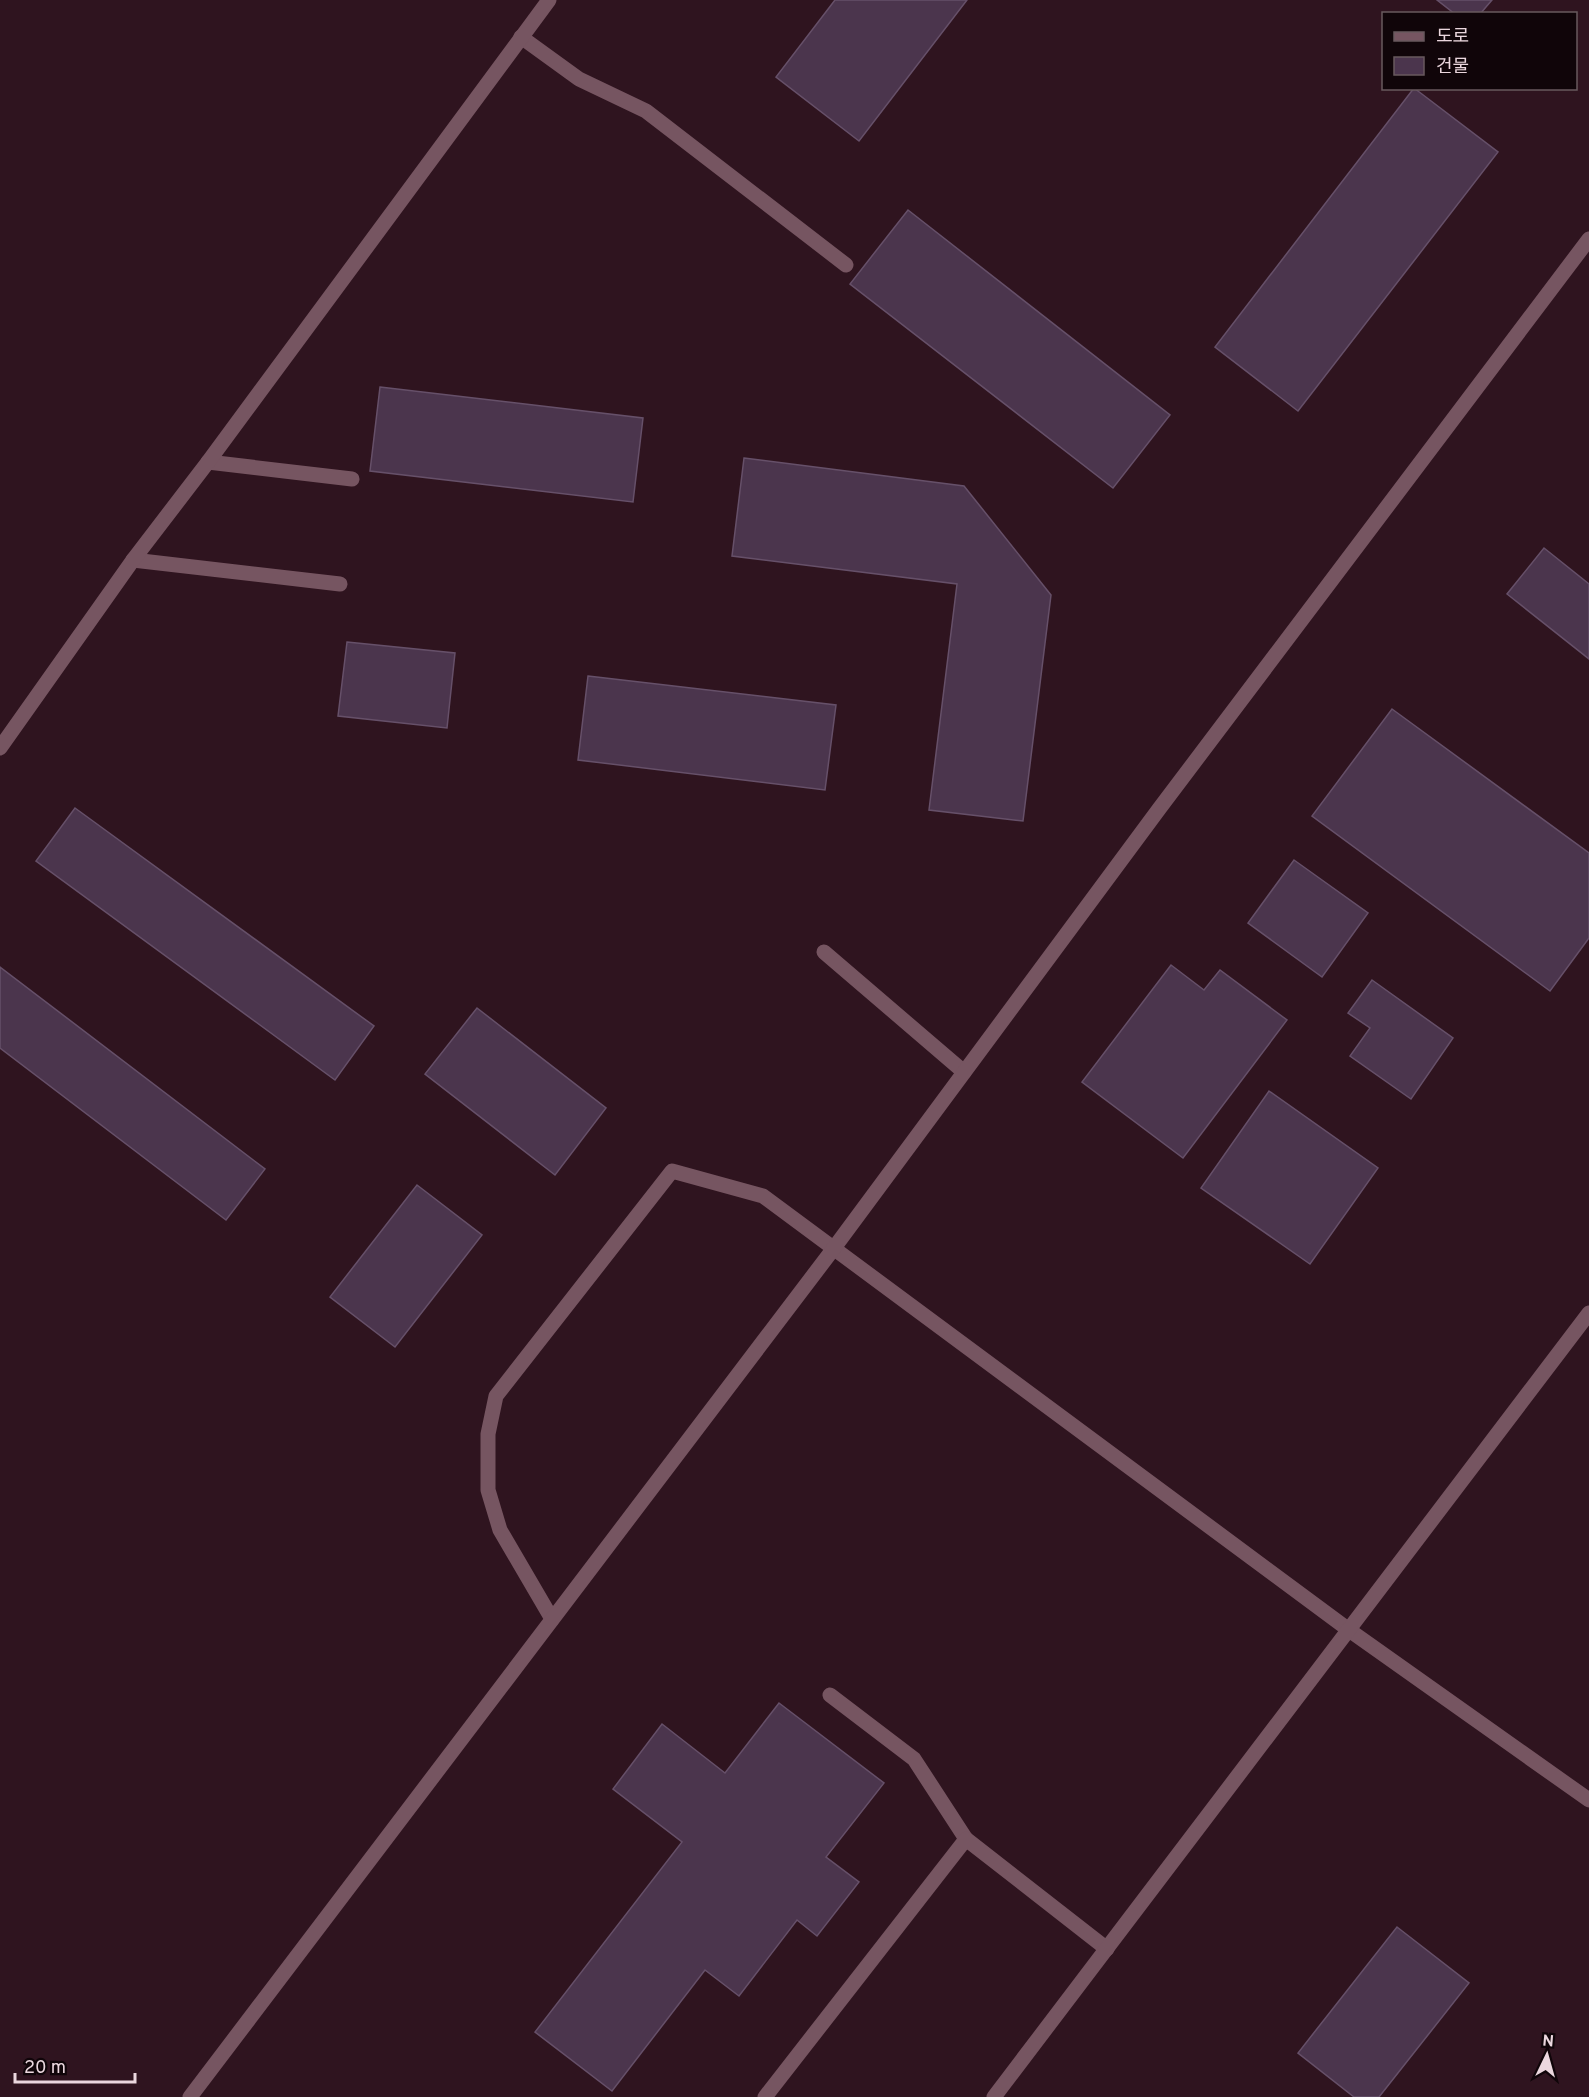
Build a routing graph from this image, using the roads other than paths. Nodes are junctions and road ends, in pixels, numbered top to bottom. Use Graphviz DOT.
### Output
graph roads {
  1 [pos="549,0"];
  2 [pos="522,37"];
  3 [pos="1589,239"];
  4 [pos="846,265"];
  5 [pos="208,462"];
  6 [pos="352,479"];
  7 [pos="133,560"];
  8 [pos="340,584"];
  9 [pos="0,748"];
  10 [pos="824,952"];
  11 [pos="964,1072"];
  12 [pos="834,1248"];
  13 [pos="1589,1313"];
  14 [pos="552,1619"];
  15 [pos="1349,1630"];
  16 [pos="830,1695"];
  17 [pos="1589,1800"];
  18 [pos="966,1839"];
  19 [pos="1107,1949"];
  20 [pos="190,2097"];
  21 [pos="765,2097"];
  22 [pos="994,2097"];
  1 -- 2 [label="street"];
  2 -- 4 [label="street"];
  2 -- 5 [label="street"];
  3 -- 11 [label="street"];
  5 -- 6 [label="street"];
  5 -- 7 [label="street"];
  7 -- 8 [label="street"];
  7 -- 9 [label="street"];
  10 -- 11 [label="street"];
  11 -- 12 [label="street"];
  12 -- 14 [label="street"];
  12 -- 14 [label="street"];
  12 -- 15 [label="street"];
  13 -- 15 [label="street"];
  14 -- 20 [label="street"];
  15 -- 17 [label="street"];
  15 -- 19 [label="street"];
  16 -- 18 [label="street"];
  18 -- 19 [label="street"];
  18 -- 21 [label="street"];
  19 -- 22 [label="street"];
}
